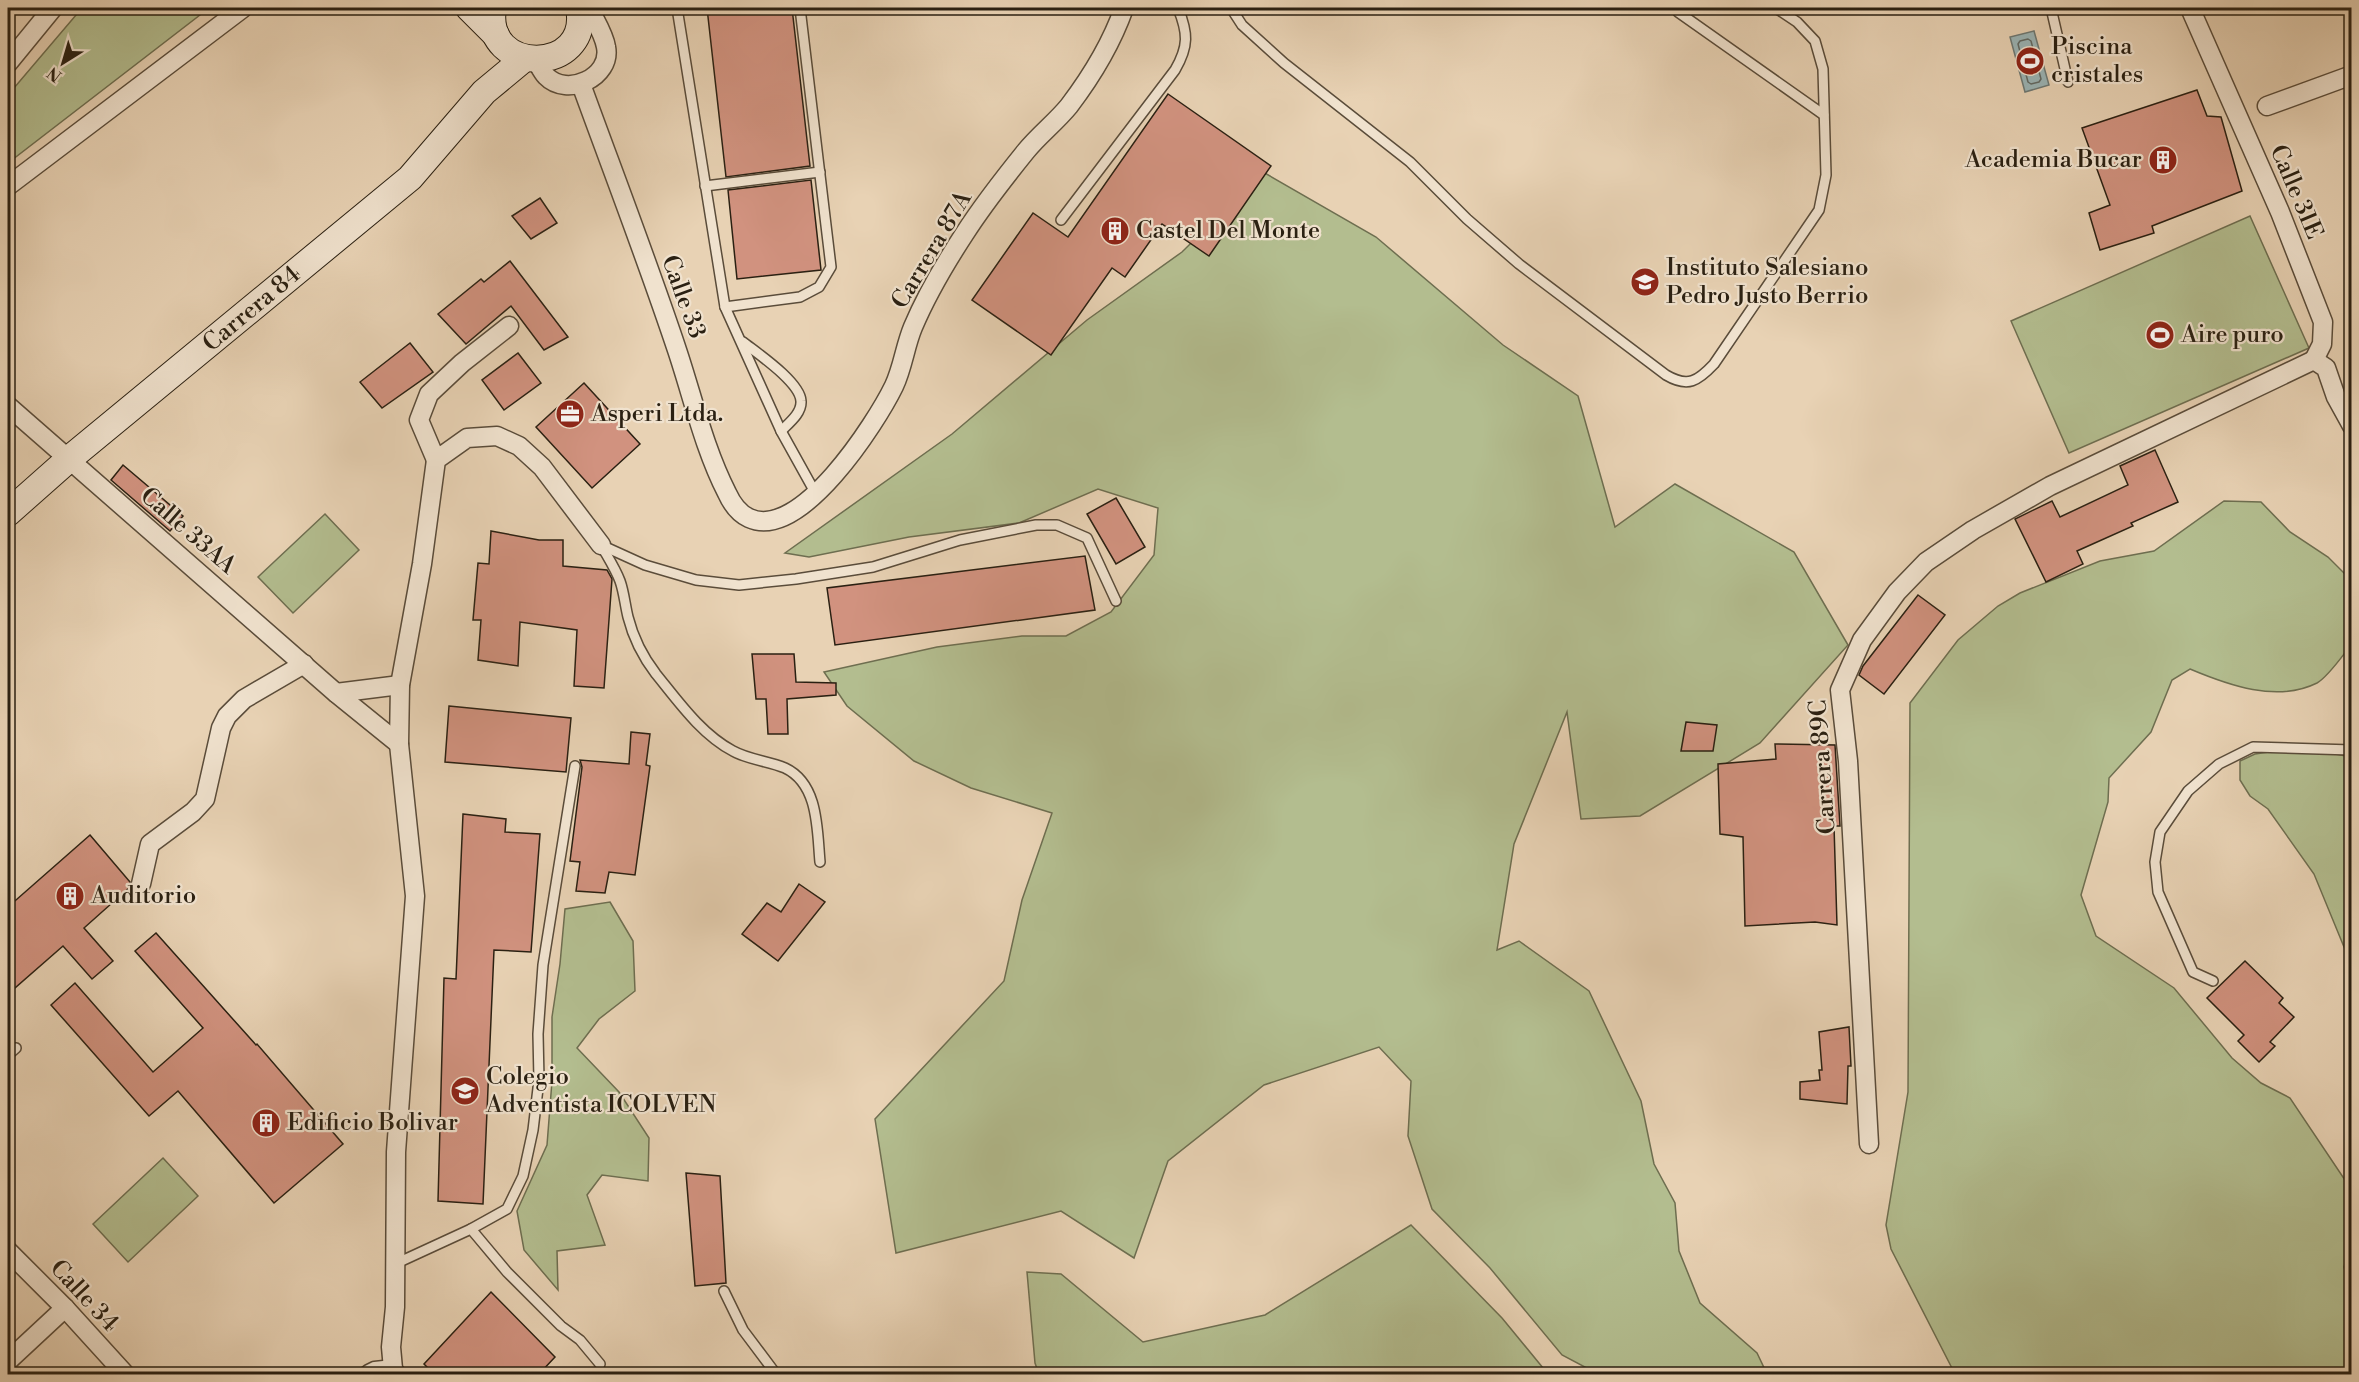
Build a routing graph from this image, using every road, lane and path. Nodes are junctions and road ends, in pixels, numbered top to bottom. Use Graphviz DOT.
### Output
graph roads {
  1 [pos="53,8"];
  2 [pos="243,8"];
  3 [pos="469,8"];
  4 [pos="493,8"];
  5 [pos="677,8"];
  6 [pos="800,8"];
  7 [pos="1124,8"];
  8 [pos="1178,8"];
  9 [pos="1231,8"];
  10 [pos="1676,8"];
  11 [pos="1776,8"];
  12 [pos="2051,8"];
  13 [pos="2190,8"];
  14 [pos="584,11"];
  15 [pos="515,50"];
  16 [pos="8,63"];
  17 [pos="2352,75"];
  18 [pos="2068,82"];
  19 [pos="581,84"];
  20 [pos="2267,106"];
  21 [pos="1824,115"];
  22 [pos="820,172"];
  23 [pos="8,186"];
  24 [pos="705,186"];
  25 [pos="1061,220"];
  26 [pos="725,307"];
  27 [pos="509,326"];
  28 [pos="741,340"];
  29 [pos="2314,360"];
  30 [pos="8,406"];
  31 [pos="2352,426"];
  32 [pos="781,431"];
  33 [pos="69,459"];
  34 [pos="436,460"];
  35 [pos="816,494"];
  36 [pos="8,513"];
  37 [pos="750,519"];
  38 [pos="601,544"];
  39 [pos="1116,601"];
  40 [pos="304,664"];
  41 [pos="399,685"];
  42 [pos="336,693"];
  43 [pos="399,744"];
  44 [pos="2352,750"];
  45 [pos="575,766"];
  46 [pos="820,862"];
  47 [pos="141,884"];
  48 [pos="2213,981"];
  49 [pos="16,1048"];
  50 [pos="8,1055"];
  51 [pos="1869,1144"];
  52 [pos="471,1229"];
  53 [pos="8,1251"];
  54 [pos="395,1264"];
  55 [pos="724,1291"];
  56 [pos="65,1308"];
  57 [pos="8,1361"];
  58 [pos="600,1364"];
  59 [pos="394,1372"];
  60 [pos="124,1374"];
  61 [pos="369,1374"];
  62 [pos="776,1374"];
  1 -- 16 [label="street"];
  2 -- 23 [label="street"];
  3 -- 15 [label="street"];
  4 -- 15 [label="street"];
  5 -- 24 [label="lane"];
  6 -- 22 [label="lane"];
  7 -- 35 [label="street, Carrera 87A"];
  8 -- 25 [label="lane"];
  9 -- 21 [label="lane"];
  10 -- 21 [label="lane"];
  11 -- 21 [label="lane"];
  12 -- 18 [label="lane"];
  13 -- 29 [label="street, Calle 31E"];
  14 -- 15 [label="street"];
  14 -- 19 [label="street"];
  15 -- 19 [label="street"];
  15 -- 33 [label="street, Carrera 84"];
  17 -- 20 [label="street"];
  19 -- 37 [label="street, Calle 33"];
  22 -- 24 [label="lane"];
  22 -- 26 [label="lane"];
  24 -- 26 [label="lane"];
  26 -- 28 [label="lane"];
  27 -- 34 [label="street"];
  28 -- 32 [label="lane"];
  28 -- 32 [label="lane"];
  29 -- 31 [label="street"];
  29 -- 51 [label="street, Carrera 89C"];
  30 -- 33 [label="street, Calle 33AA"];
  32 -- 35 [label="lane"];
  33 -- 36 [label="street, Carrera 84"];
  33 -- 40 [label="street, Calle 33AA"];
  34 -- 38 [label="street"];
  34 -- 41 [label="street"];
  35 -- 37 [label="street, Carrera 87A"];
  38 -- 39 [label="lane"];
  38 -- 46 [label="lane"];
  40 -- 42 [label="street, Calle 33AA"];
  40 -- 47 [label="street"];
  41 -- 42 [label="street"];
  41 -- 43 [label="street"];
  42 -- 43 [label="street, Calle 33AA"];
  43 -- 54 [label="street"];
  44 -- 48 [label="lane"];
  45 -- 52 [label="lane"];
  49 -- 50 [label="lane"];
  52 -- 54 [label="lane"];
  52 -- 58 [label="lane"];
  53 -- 56 [label="street, Calle 34"];
  54 -- 59 [label="street"];
  55 -- 62 [label="lane"];
  56 -- 57 [label="street"];
  56 -- 60 [label="street, Calle 34"];
  59 -- 61 [label="street"];
}
